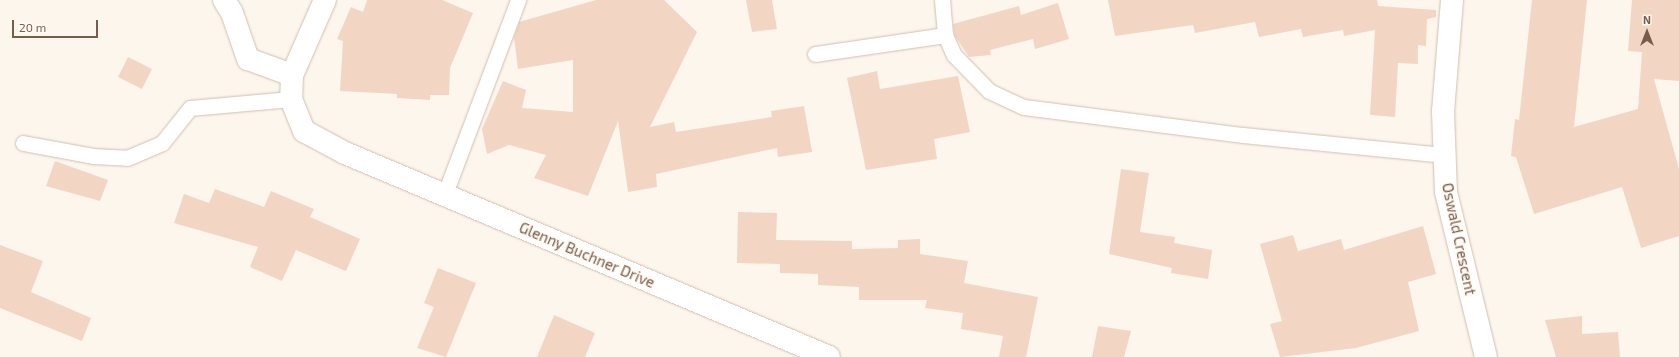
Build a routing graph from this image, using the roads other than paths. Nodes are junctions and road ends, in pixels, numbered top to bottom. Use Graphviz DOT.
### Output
graph roads {
  1 [pos="224,0"];
  2 [pos="325,0"];
  3 [pos="518,0"];
  4 [pos="942,0"];
  5 [pos="1452,0"];
  6 [pos="945,35"];
  7 [pos="815,54"];
  8 [pos="292,75"];
  9 [pos="290,100"];
  10 [pos="23,143"];
  11 [pos="1445,155"];
  12 [pos="444,196"];
  13 [pos="830,357"];
  14 [pos="1486,357"];
  1 -- 8 [label="street"];
  2 -- 8 [label="street"];
  3 -- 12 [label="lane"];
  4 -- 6 [label="lane"];
  5 -- 11 [label="street, Oswald Crescent"];
  6 -- 7 [label="lane"];
  6 -- 11 [label="lane"];
  8 -- 9 [label="street"];
  9 -- 10 [label="lane"];
  9 -- 12 [label="street, Glenny Buchner Drive"];
  11 -- 14 [label="street, Oswald Crescent"];
  12 -- 13 [label="street, Glenny Buchner Drive"];
}
